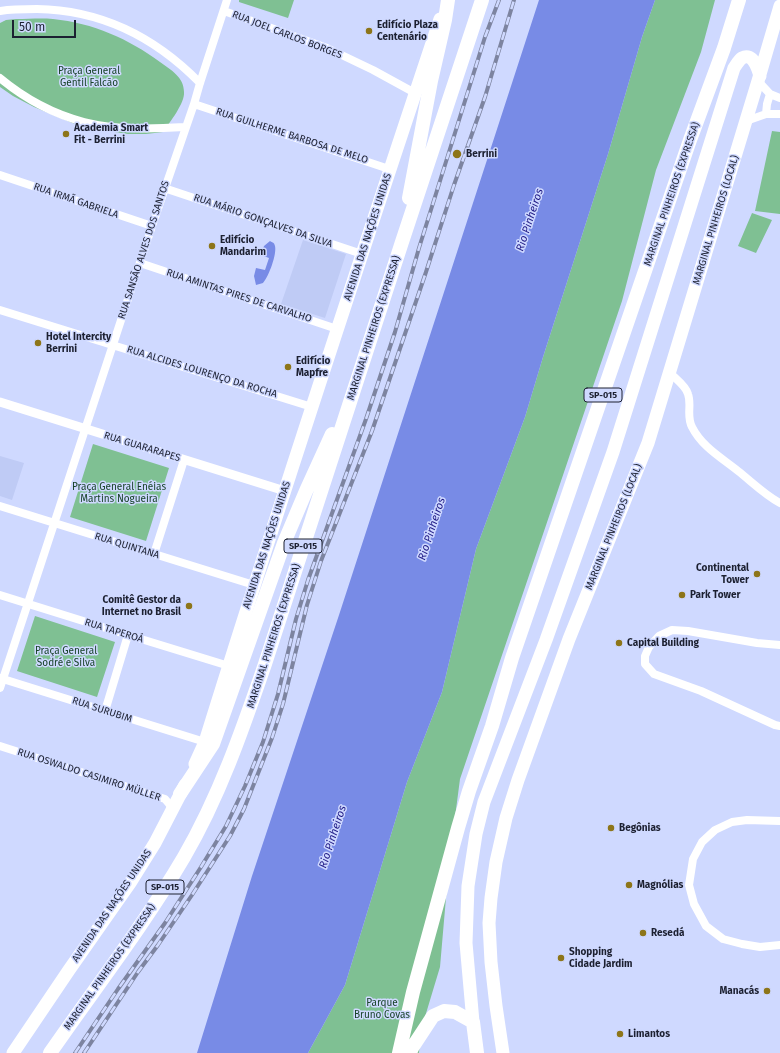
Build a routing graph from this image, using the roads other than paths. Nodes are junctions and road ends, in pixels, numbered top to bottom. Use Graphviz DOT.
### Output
graph roads {
  1 [pos="227,0"];
  2 [pos="447,0"];
  3 [pos="482,0"];
  4 [pos="739,2"];
  5 [pos="780,6"];
  6 [pos="0,11"];
  7 [pos="224,11"];
  8 [pos="0,78"];
  9 [pos="759,79"];
  10 [pos="200,83"];
  11 [pos="415,93"];
  12 [pos="770,94"];
  13 [pos="780,98"];
  14 [pos="194,104"];
  15 [pos="766,114"];
  16 [pos="780,114"];
  17 [pos="746,121"];
  18 [pos="185,127"];
  19 [pos="390,169"];
  20 [pos="0,175"];
  21 [pos="164,188"];
  22 [pos="152,226"];
  23 [pos="401,245"];
  24 [pos="362,254"];
  25 [pos="140,263"];
  26 [pos="0,310"];
  27 [pos="338,329"];
  28 [pos="113,344"];
  29 [pos="670,373"];
  30 [pos="355,386"];
  31 [pos="0,402"];
  32 [pos="312,407"];
  33 [pos="85,429"];
  34 [pos="184,460"];
  35 [pos="285,491"];
  36 [pos="780,503"];
  37 [pos="0,506"];
  38 [pos="54,523"];
  39 [pos="154,554"];
  40 [pos="254,586"];
  41 [pos="0,595"];
  42 [pos="28,604"];
  43 [pos="128,635"];
  44 [pos="780,645"];
  45 [pos="229,666"];
  46 [pos="2,678"];
  47 [pos="0,688"];
  48 [pos="104,711"];
  49 [pos="780,726"];
  50 [pos="205,742"];
  51 [pos="0,746"];
  52 [pos="180,794"];
  53 [pos="171,812"];
  54 [pos="780,821"];
  55 [pos="780,945"];
  56 [pos="473,1022"];
  57 [pos="13,1053"];
  58 [pos="50,1053"];
  59 [pos="399,1053"];
  60 [pos="410,1053"];
  61 [pos="477,1053"];
  62 [pos="504,1053"];
  1 -- 7 [label="street, RUA SANSÃO ALVES DOS SANTOS"];
  2 -- 11 [label="highway, AVENIDA DAS NAÇÕES UNIDAS"];
  2 -- 23 [label="highway"];
  3 -- 23 [label="highway, MARGINAL PINHEIROS (EXPRESSA) / SP-015"];
  4 -- 59 [label="highway, MARGINAL PINHEIROS (EXPRESSA) / SP-015"];
  5 -- 9 [label="highway, MARGINAL PINHEIROS (LOCAL)"];
  6 -- 10 [label="street"];
  7 -- 10 [label="street, RUA SANSÃO ALVES DOS SANTOS"];
  7 -- 11 [label="street, RUA JOEL CARLOS BORGES"];
  8 -- 18 [label="street"];
  9 -- 12 [label="street"];
  9 -- 17 [label="highway, MARGINAL PINHEIROS (LOCAL)"];
  9 -- 56 [label="highway"];
  10 -- 14 [label="street, RUA SANSÃO ALVES DOS SANTOS"];
  11 -- 19 [label="highway, AVENIDA DAS NAÇÕES UNIDAS"];
  12 -- 13 [label="street"];
  12 -- 15 [label="street"];
  14 -- 18 [label="street, RUA SANSÃO ALVES DOS SANTOS"];
  14 -- 19 [label="street, RUA GUILHERME BARBOSA DE MELO"];
  15 -- 16 [label="street"];
  15 -- 17 [label="street"];
  17 -- 29 [label="highway, MARGINAL PINHEIROS (LOCAL)"];
  18 -- 21 [label="street, RUA SANSÃO ALVES DOS SANTOS"];
  19 -- 24 [label="highway, AVENIDA DAS NAÇÕES UNIDAS"];
  20 -- 22 [label="street, RUA IRMÃ GABRIELA"];
  21 -- 22 [label="street, RUA SANSÃO ALVES DOS SANTOS"];
  21 -- 24 [label="street, RUA MÁRIO GONÇALVES DA SILVA"];
  22 -- 25 [label="street, RUA SANSÃO ALVES DOS SANTOS"];
  23 -- 30 [label="highway, MARGINAL PINHEIROS (EXPRESSA) / SP-015"];
  24 -- 27 [label="highway, AVENIDA DAS NAÇÕES UNIDAS"];
  25 -- 27 [label="street, RUA AMINTAS PIRES DE CARVALHO"];
  25 -- 28 [label="street, RUA SANSÃO ALVES DOS SANTOS"];
  26 -- 28 [label="street, RUA ALCIDES LOURENÇO DA ROCHA"];
  27 -- 32 [label="highway, AVENIDA DAS NAÇÕES UNIDAS"];
  28 -- 32 [label="street, RUA ALCIDES LOURENÇO DA ROCHA"];
  28 -- 33 [label="street, RUA SANSÃO ALVES DOS SANTOS"];
  29 -- 36 [label="street"];
  29 -- 62 [label="highway, MARGINAL PINHEIROS (LOCAL)"];
  30 -- 52 [label="highway"];
  30 -- 58 [label="highway, MARGINAL PINHEIROS (EXPRESSA) / SP-015"];
  31 -- 33 [label="street, RUA GUARARAPES"];
  32 -- 35 [label="highway, AVENIDA DAS NAÇÕES UNIDAS"];
  33 -- 34 [label="street, RUA GUARARAPES"];
  33 -- 38 [label="street, RUA SANSÃO ALVES DOS SANTOS"];
  34 -- 35 [label="street, RUA GUARARAPES"];
  34 -- 39 [label="street"];
  35 -- 40 [label="highway, AVENIDA DAS NAÇÕES UNIDAS"];
  37 -- 38 [label="street, RUA QUINTANA"];
  38 -- 39 [label="street, RUA QUINTANA"];
  38 -- 42 [label="street, RUA SANSÃO ALVES DOS SANTOS"];
  39 -- 40 [label="street, RUA QUINTANA"];
  40 -- 45 [label="highway, AVENIDA DAS NAÇÕES UNIDAS"];
  41 -- 42 [label="street, RUA TAPEROÁ"];
  42 -- 43 [label="street, RUA TAPEROÁ"];
  42 -- 46 [label="street, RUA SANSÃO ALVES DOS SANTOS"];
  43 -- 45 [label="street, RUA TAPEROÁ"];
  43 -- 48 [label="street"];
  44 -- 49 [label="street"];
  45 -- 50 [label="highway, AVENIDA DAS NAÇÕES UNIDAS"];
  46 -- 47 [label="street, RUA SANSÃO ALVES DOS SANTOS"];
  46 -- 48 [label="street, RUA SURUBIM"];
  48 -- 50 [label="street, RUA SURUBIM"];
  50 -- 52 [label="highway, AVENIDA DAS NAÇÕES UNIDAS"];
  51 -- 53 [label="street, RUA OSWALDO CASIMIRO MÜLLER"];
  52 -- 53 [label="highway, AVENIDA DAS NAÇÕES UNIDAS"];
  53 -- 57 [label="highway, AVENIDA DAS NAÇÕES UNIDAS"];
  54 -- 55 [label="street"];
  56 -- 60 [label="highway"];
  56 -- 61 [label="highway"];
}
